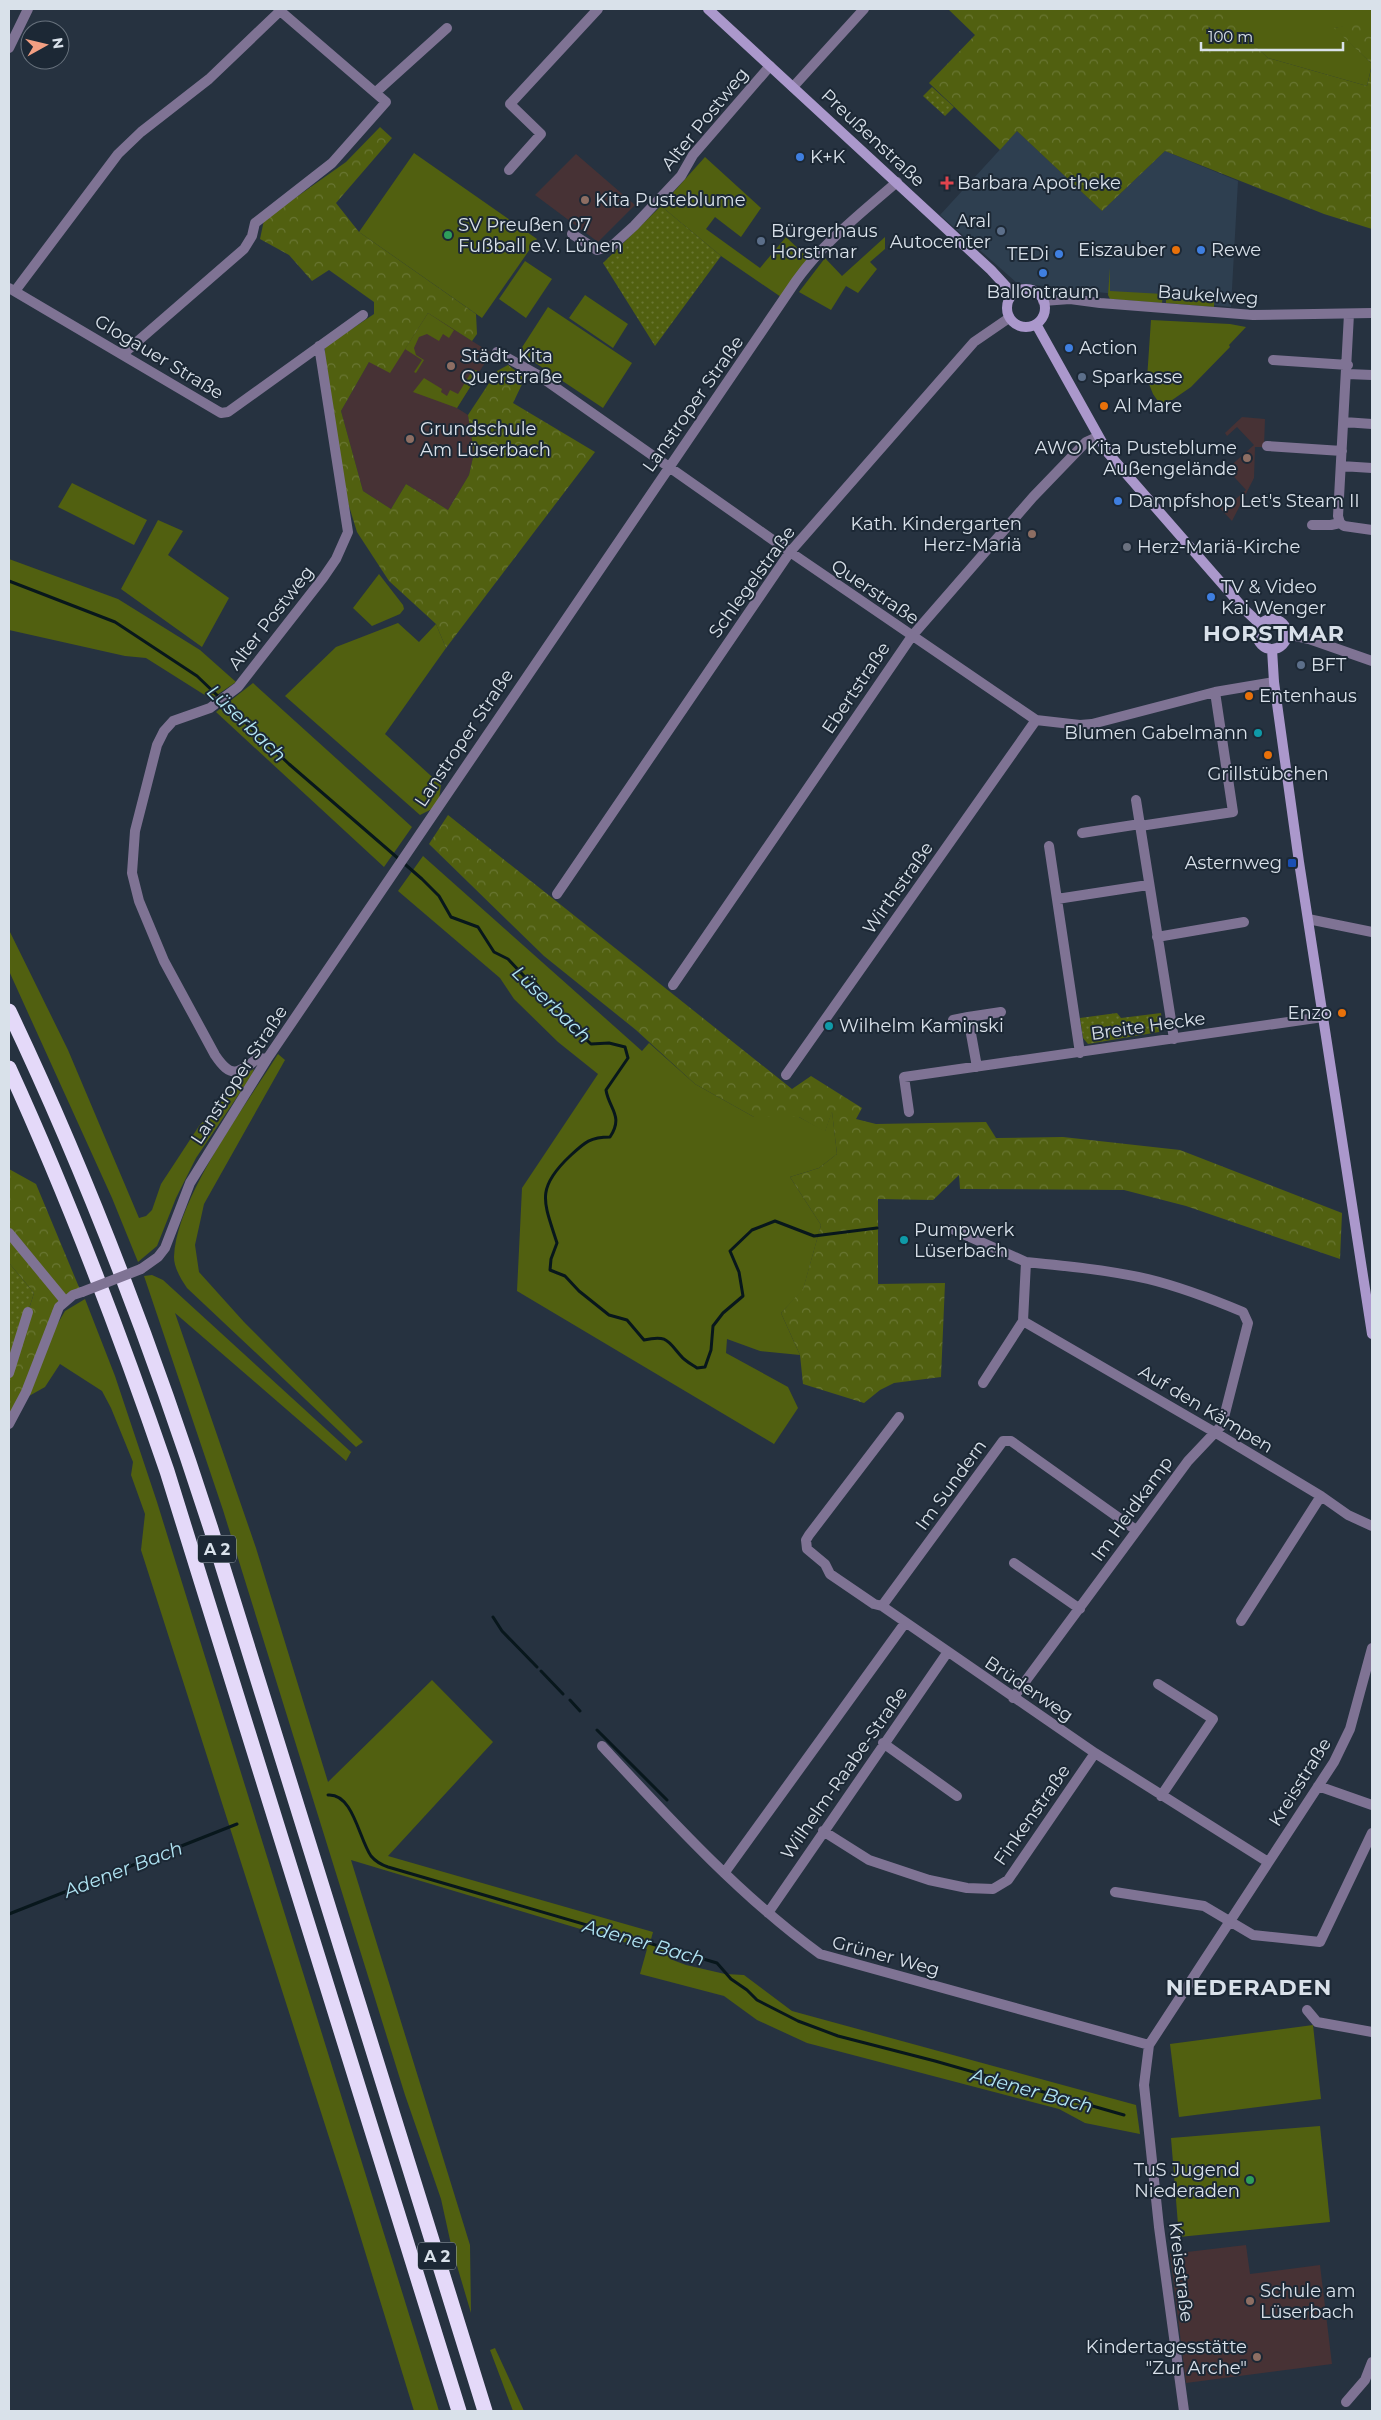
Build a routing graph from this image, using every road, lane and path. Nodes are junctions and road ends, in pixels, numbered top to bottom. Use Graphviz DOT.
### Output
graph roads {
  1 [pos="28,9"];
  2 [pos="598,9"];
  3 [pos="708,9"];
  4 [pos="864,9"];
  5 [pos="279,10"];
  6 [pos="447,28"];
  7 [pos="9,48"];
  8 [pos="770,66"];
  9 [pos="793,87"];
  10 [pos="376,92"];
  11 [pos="509,170"];
  12 [pos="897,182"];
  13 [pos="572,234"];
  14 [pos="12,289"];
  15 [pos="1013,294"];
  16 [pos="1043,301"];
  17 [pos="1372,313"];
  18 [pos="1349,314"];
  19 [pos="363,315"];
  20 [pos="1009,318"];
  21 [pos="1036,324"];
  22 [pos="319,346"];
  23 [pos="497,352"];
  24 [pos="123,354"];
  25 [pos="1273,360"];
  26 [pos="1347,369"];
  27 [pos="1372,375"];
  28 [pos="1344,422"];
  29 [pos="1372,424"];
  30 [pos="1097,437"];
  31 [pos="1267,446"];
  32 [pos="1342,451"];
  33 [pos="669,466"];
  34 [pos="1341,466"];
  35 [pos="1372,468"];
  36 [pos="1340,522"];
  37 [pos="1312,525"];
  38 [pos="1372,530"];
  39 [pos="790,552"];
  40 [pos="1260,624"];
  41 [pos="1287,634"];
  42 [pos="912,636"];
  43 [pos="1272,649"];
  44 [pos="1372,661"];
  45 [pos="1274,682"];
  46 [pos="1215,692"];
  47 [pos="1036,720"];
  48 [pos="1136,800"];
  49 [pos="1140,825"];
  50 [pos="1082,833"];
  51 [pos="1049,846"];
  52 [pos="1148,885"];
  53 [pos="557,894"];
  54 [pos="1057,899"];
  55 [pos="1308,919"];
  56 [pos="1244,922"];
  57 [pos="1372,932"];
  58 [pos="1157,937"];
  59 [pos="673,984"];
  60 [pos="9,1011"];
  61 [pos="1001,1012"];
  62 [pos="968,1017"];
  63 [pos="1323,1017"];
  64 [pos="953,1020"];
  65 [pos="1174,1039"];
  66 [pos="1080,1053"];
  67 [pos="267,1060"];
  68 [pos="977,1067"];
  69 [pos="9,1068"];
  70 [pos="786,1075"];
  71 [pos="908,1112"];
  72 [pos="952,1229"];
  73 [pos="9,1233"];
  74 [pos="1026,1262"];
  75 [pos="66,1301"];
  76 [pos="28,1312"];
  77 [pos="1023,1321"];
  78 [pos="1372,1334"];
  79 [pos="9,1373"];
  80 [pos="982,1383"];
  81 [pos="899,1417"];
  82 [pos="9,1424"];
  83 [pos="1216,1433"];
  84 [pos="1321,1496"];
  85 [pos="1372,1526"];
  86 [pos="1136,1530"];
  87 [pos="1014,1564"];
  88 [pos="882,1606"];
  89 [pos="1080,1609"];
  90 [pos="1241,1621"];
  91 [pos="905,1623"];
  92 [pos="1372,1648"];
  93 [pos="947,1653"];
  94 [pos="1158,1684"];
  95 [pos="1013,1698"];
  96 [pos="883,1743"];
  97 [pos="602,1746"];
  98 [pos="1095,1753"];
  99 [pos="1318,1786"];
  100 [pos="957,1796"];
  101 [pos="1161,1796"];
  102 [pos="1372,1805"];
  103 [pos="823,1831"];
  104 [pos="1372,1833"];
  105 [pos="1268,1862"];
  106 [pos="725,1872"];
  107 [pos="1115,1892"];
  108 [pos="768,1913"];
  109 [pos="1228,1922"];
  110 [pos="1307,2010"];
  111 [pos="1372,2032"];
  112 [pos="1149,2045"];
  113 [pos="1372,2362"];
  114 [pos="1346,2402"];
  115 [pos="459,2411"];
  116 [pos="485,2411"];
  117 [pos="1184,2411"];
  1 -- 7 [label="street"];
  2 -- 11 [label="street"];
  3 -- 8 [label="street, Preußenstraße"];
  4 -- 9 [label="street"];
  5 -- 10 [label="street"];
  5 -- 14 [label="street"];
  6 -- 10 [label="street"];
  8 -- 9 [label="street, Preußenstraße"];
  8 -- 13 [label="street, Alter Postweg"];
  9 -- 12 [label="street, Preußenstraße"];
  10 -- 24 [label="street"];
  12 -- 15 [label="street, Preußenstraße"];
  12 -- 33 [label="street, Lanstroper Straße"];
  14 -- 24 [label="street, Glogauer Straße"];
  15 -- 16 [label="street"];
  15 -- 20 [label="street"];
  16 -- 18 [label="street, Baukelweg"];
  16 -- 21 [label="street"];
  17 -- 18 [label="street, Baukelweg"];
  18 -- 26 [label="street"];
  19 -- 22 [label="street, Glogauer Straße"];
  20 -- 21 [label="street"];
  20 -- 39 [label="street, Schlegelstraße"];
  21 -- 30 [label="street"];
  22 -- 24 [label="street, Glogauer Straße"];
  22 -- 67 [label="street, Alter Postweg"];
  23 -- 33 [label="street, Querstraße"];
  25 -- 26 [label="street"];
  26 -- 27 [label="street"];
  26 -- 28 [label="street"];
  28 -- 29 [label="street"];
  28 -- 32 [label="street"];
  30 -- 40 [label="street"];
  30 -- 42 [label="street, Ebertstraße"];
  31 -- 32 [label="street"];
  32 -- 34 [label="street"];
  33 -- 39 [label="street, Querstraße"];
  33 -- 67 [label="street, Lanstroper Straße"];
  34 -- 35 [label="street"];
  34 -- 36 [label="street"];
  36 -- 37 [label="street"];
  36 -- 38 [label="street"];
  39 -- 42 [label="street, Querstraße"];
  39 -- 53 [label="street, Schlegelstraße"];
  40 -- 41 [label="street"];
  40 -- 43 [label="street"];
  41 -- 43 [label="street"];
  41 -- 44 [label="street"];
  42 -- 47 [label="street, Querstraße"];
  42 -- 59 [label="street, Ebertstraße"];
  43 -- 45 [label="street"];
  45 -- 46 [label="street, Querstraße"];
  45 -- 55 [label="street"];
  46 -- 47 [label="street, Querstraße"];
  46 -- 49 [label="street"];
  47 -- 70 [label="street, Wirthstraße"];
  48 -- 49 [label="street"];
  49 -- 50 [label="street"];
  49 -- 52 [label="street"];
  51 -- 54 [label="street"];
  52 -- 54 [label="street"];
  52 -- 58 [label="street"];
  54 -- 66 [label="street"];
  55 -- 57 [label="street"];
  55 -- 63 [label="street"];
  56 -- 58 [label="street"];
  58 -- 65 [label="street"];
  60 -- 116 [label="highway, A 2"];
  61 -- 62 [label="street"];
  62 -- 64 [label="street"];
  62 -- 68 [label="street"];
  63 -- 65 [label="street, Breite Hecke"];
  63 -- 78 [label="street"];
  65 -- 66 [label="street, Breite Hecke"];
  66 -- 68 [label="street, Breite Hecke"];
  67 -- 75 [label="street, Lanstroper Straße, bridge"];
  68 -- 71 [label="street, Breite Hecke"];
  69 -- 115 [label="highway, A 2"];
  72 -- 74 [label="street"];
  73 -- 75 [label="street"];
  74 -- 77 [label="street"];
  74 -- 83 [label="street"];
  75 -- 82 [label="street"];
  76 -- 79 [label="street"];
  77 -- 80 [label="street"];
  77 -- 83 [label="street, Auf den Kämpen"];
  81 -- 88 [label="street, Brüderweg"];
  83 -- 84 [label="street, Auf den Kämpen"];
  83 -- 86 [label="street, Im Heidkamp"];
  84 -- 85 [label="street, Auf den Kämpen"];
  84 -- 90 [label="street"];
  86 -- 88 [label="street, Im Sundern"];
  86 -- 89 [label="street, Im Heidkamp"];
  87 -- 89 [label="street"];
  88 -- 91 [label="street, Brüderweg"];
  89 -- 95 [label="street, Im Heidkamp"];
  91 -- 93 [label="street, Brüderweg"];
  91 -- 106 [label="street"];
  92 -- 99 [label="street, Kreisstraße"];
  93 -- 95 [label="street, Brüderweg"];
  93 -- 96 [label="street, Wilhelm-Raabe-Straße"];
  94 -- 101 [label="street"];
  95 -- 98 [label="street, Brüderweg"];
  96 -- 100 [label="street"];
  96 -- 103 [label="street, Wilhelm-Raabe-Straße"];
  97 -- 106 [label="street, Grüner Weg"];
  98 -- 101 [label="street, Brüderweg"];
  98 -- 103 [label="street, Finkenstraße"];
  99 -- 102 [label="street"];
  99 -- 105 [label="street, Kreisstraße"];
  101 -- 105 [label="street, Brüderweg"];
  103 -- 108 [label="street, Wilhelm-Raabe-Straße"];
  104 -- 109 [label="street"];
  105 -- 109 [label="street, Kreisstraße"];
  106 -- 108 [label="street, Grüner Weg"];
  107 -- 109 [label="street"];
  108 -- 112 [label="street, Grüner Weg"];
  109 -- 112 [label="street, Kreisstraße"];
  110 -- 111 [label="street"];
  112 -- 117 [label="street, Kreisstraße"];
  113 -- 114 [label="street"];
}
